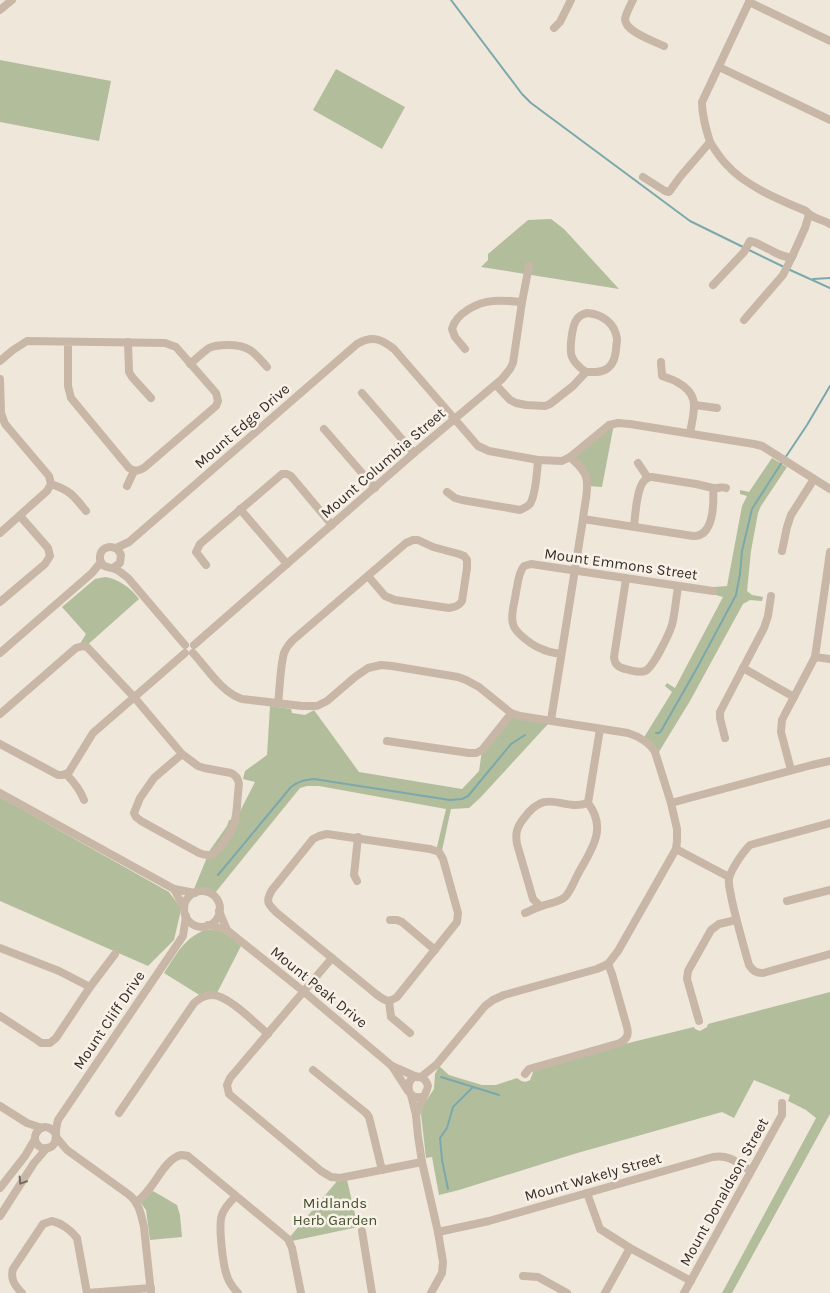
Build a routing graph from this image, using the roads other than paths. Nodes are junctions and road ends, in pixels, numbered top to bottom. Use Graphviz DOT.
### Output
graph roads {
  1 [pos="12,0"];
  2 [pos="571,0"];
  3 [pos="633,0"];
  4 [pos="750,1"];
  5 [pos="0,10"];
  6 [pos="554,28"];
  7 [pos="830,41"];
  8 [pos="664,46"];
  9 [pos="719,67"];
  10 [pos="830,120"];
  11 [pos="710,142"];
  12 [pos="643,177"];
  13 [pos="809,216"];
  14 [pos="830,224"];
  15 [pos="792,257"];
  16 [pos="529,266"];
  17 [pos="713,286"];
  18 [pos="522,302"];
  19 [pos="744,320"];
  20 [pos="68,342"];
  21 [pos="128,342"];
  22 [pos="464,349"];
  23 [pos="0,361"];
  24 [pos="661,362"];
  25 [pos="190,364"];
  26 [pos="267,367"];
  27 [pos="586,372"];
  28 [pos="0,379"];
  29 [pos="496,385"];
  30 [pos="362,393"];
  31 [pos="151,398"];
  32 [pos="695,405"];
  33 [pos="717,408"];
  34 [pos="454,419"];
  35 [pos="324,429"];
  36 [pos="690,433"];
  37 [pos="414,453"];
  38 [pos="570,457"];
  39 [pos="538,460"];
  40 [pos="638,463"];
  41 [pos="134,471"];
  42 [pos="648,478"];
  43 [pos="814,479"];
  44 [pos="51,484"];
  45 [pos="127,486"];
  46 [pos="375,488"];
  47 [pos="713,488"];
  48 [pos="726,488"];
  49 [pos="830,489"];
  50 [pos="447,492"];
  51 [pos="240,509"];
  52 [pos="86,511"];
  53 [pos="20,516"];
  54 [pos="583,519"];
  55 [pos="332,524"];
  56 [pos="634,527"];
  57 [pos="0,533"];
  58 [pos="782,551"];
  59 [pos="120,555"];
  60 [pos="830,556"];
  61 [pos="101,562"];
  62 [pos="287,564"];
  63 [pos="206,565"];
  64 [pos="110,568"];
  65 [pos="574,572"];
  66 [pos="92,574"];
  67 [pos="368,576"];
  68 [pos="128,578"];
  69 [pos="626,579"];
  70 [pos="678,587"];
  71 [pos="713,591"];
  72 [pos="771,596"];
  73 [pos="0,602"];
  74 [pos="189,649"];
  75 [pos="0,653"];
  76 [pos="561,654"];
  77 [pos="815,657"];
  78 [pos="830,659"];
  79 [pos="743,668"];
  80 [pos="794,696"];
  81 [pos="134,697"];
  82 [pos="278,702"];
  83 [pos="511,712"];
  84 [pos="0,714"];
  85 [pos="551,720"];
  86 [pos="600,729"];
  87 [pos="725,738"];
  88 [pos="387,741"];
  89 [pos="0,744"];
  90 [pos="182,754"];
  91 [pos="830,761"];
  92 [pos="791,770"];
  93 [pos="66,774"];
  94 [pos="0,793"];
  95 [pos="84,800"];
  96 [pos="588,803"];
  97 [pos="671,803"];
  98 [pos="830,823"];
  99 [pos="358,837"];
  100 [pos="676,849"];
  101 [pos="730,877"];
  102 [pos="357,882"];
  103 [pos="174,889"];
  104 [pos="830,890"];
  105 [pos="195,893"];
  106 [pos="787,901"];
  107 [pos="540,906"];
  108 [pos="219,911"];
  109 [pos="185,912"];
  110 [pos="525,913"];
  111 [pos="390,920"];
  112 [pos="736,920"];
  113 [pos="208,925"];
  114 [pos="199,926"];
  115 [pos="227,930"];
  116 [pos="183,936"];
  117 [pos="0,948"];
  118 [pos="435,950"];
  119 [pos="114,954"];
  120 [pos="830,954"];
  121 [pos="332,958"];
  122 [pos="608,964"];
  123 [pos="90,987"];
  124 [pos="303,991"];
  125 [pos="389,1001"];
  126 [pos="0,1016"];
  127 [pos="699,1021"];
  128 [pos="410,1033"];
  129 [pos="268,1034"];
  130 [pos="437,1064"];
  131 [pos="392,1066"];
  132 [pos="313,1070"];
  133 [pos="525,1074"];
  134 [pos="419,1077"];
  135 [pos="427,1083"];
  136 [pos="410,1093"];
  137 [pos="424,1096"];
  138 [pos="782,1103"];
  139 [pos="0,1106"];
  140 [pos="118,1113"];
  141 [pos="416,1115"];
  142 [pos="58,1120"];
  143 [pos="27,1123"];
  144 [pos="43,1127"];
  145 [pos="56,1135"];
  146 [pos="35,1137"];
  147 [pos="49,1147"];
  148 [pos="67,1150"];
  149 [pos="422,1162"];
  150 [pos="382,1170"];
  151 [pos="751,1171"];
  152 [pos="0,1188"];
  153 [pos="587,1193"];
  154 [pos="235,1197"];
  155 [pos="136,1202"];
  156 [pos="0,1216"];
  157 [pos="362,1231"];
  158 [pos="438,1232"];
  159 [pos="630,1248"];
  160 [pos="523,1276"];
  161 [pos="691,1281"];
  162 [pos="151,1290"];
  163 [pos="22,1293"];
  164 [pos="87,1293"];
  165 [pos="238,1293"];
  166 [pos="301,1293"];
  167 [pos="372,1293"];
  168 [pos="431,1293"];
  169 [pos="566,1293"];
  170 [pos="606,1293"];
  171 [pos="684,1293"];
  1 -- 5 [label="street"];
  2 -- 6 [label="street"];
  3 -- 8 [label="street"];
  4 -- 7 [label="street"];
  4 -- 9 [label="street"];
  9 -- 10 [label="street"];
  9 -- 11 [label="street"];
  11 -- 12 [label="street"];
  11 -- 13 [label="street"];
  13 -- 14 [label="street"];
  13 -- 15 [label="street"];
  15 -- 17 [label="street"];
  15 -- 19 [label="street"];
  16 -- 18 [label="street, Mount Columbia Street"];
  18 -- 22 [label="street"];
  18 -- 29 [label="street, Mount Columbia Street"];
  20 -- 21 [label="street"];
  20 -- 23 [label="street"];
  20 -- 41 [label="street"];
  21 -- 25 [label="street"];
  21 -- 31 [label="street"];
  24 -- 32 [label="street"];
  25 -- 26 [label="street"];
  25 -- 41 [label="street"];
  27 -- 27 [label="street"];
  27 -- 29 [label="street"];
  28 -- 44 [label="street"];
  29 -- 34 [label="street, Mount Columbia Street"];
  30 -- 37 [label="street"];
  32 -- 33 [label="street"];
  32 -- 36 [label="street"];
  34 -- 37 [label="street, Mount Columbia Street"];
  34 -- 39 [label="street"];
  34 -- 59 [label="street, Mount Edge Drive"];
  35 -- 46 [label="street"];
  36 -- 38 [label="street"];
  36 -- 43 [label="street"];
  37 -- 46 [label="street, Mount Columbia Street"];
  38 -- 39 [label="street"];
  38 -- 54 [label="street"];
  39 -- 50 [label="street"];
  40 -- 42 [label="street"];
  41 -- 45 [label="street"];
  42 -- 47 [label="street"];
  42 -- 56 [label="street"];
  43 -- 49 [label="street"];
  43 -- 58 [label="street"];
  44 -- 52 [label="street"];
  44 -- 53 [label="street"];
  46 -- 55 [label="street, Mount Columbia Street"];
  47 -- 48 [label="street"];
  47 -- 56 [label="street"];
  51 -- 55 [label="street"];
  51 -- 62 [label="street"];
  51 -- 63 [label="street"];
  53 -- 57 [label="street"];
  53 -- 73 [label="street"];
  54 -- 56 [label="street"];
  54 -- 65 [label="street"];
  55 -- 62 [label="street, Mount Columbia Street"];
  59 -- 61 [label="street, Mount Edge Drive"];
  59 -- 64 [label="street, Mount Edge Drive"];
  59 -- 68 [label="street"];
  60 -- 77 [label="street"];
  61 -- 64 [label="street"];
  61 -- 66 [label="street, Mount Edge Drive"];
  62 -- 74 [label="street, Mount Columbia Street"];
  64 -- 66 [label="street, Mount Edge Drive"];
  64 -- 68 [label="street"];
  65 -- 69 [label="street, Mount Emmons Street"];
  65 -- 76 [label="street"];
  65 -- 76 [label="street, Mount Emmons Street"];
  66 -- 75 [label="street, Mount Edge Drive"];
  67 -- 67 [label="street"];
  67 -- 82 [label="street"];
  68 -- 74 [label="street"];
  69 -- 70 [label="street, Mount Emmons Street"];
  69 -- 70 [label="street"];
  70 -- 71 [label="street, Mount Emmons Street"];
  72 -- 79 [label="street"];
  74 -- 81 [label="street, Mount Columbia Street"];
  74 -- 82 [label="street"];
  76 -- 85 [label="street"];
  77 -- 78 [label="street"];
  77 -- 80 [label="street"];
  79 -- 80 [label="street"];
  79 -- 87 [label="street"];
  80 -- 92 [label="street"];
  81 -- 84 [label="street"];
  81 -- 90 [label="street"];
  81 -- 93 [label="street, Mount Columbia Street"];
  82 -- 83 [label="street"];
  83 -- 85 [label="street"];
  83 -- 88 [label="street"];
  85 -- 86 [label="street"];
  86 -- 96 [label="street"];
  86 -- 97 [label="street"];
  89 -- 93 [label="street"];
  90 -- 90 [label="street"];
  91 -- 92 [label="street"];
  92 -- 97 [label="street"];
  93 -- 95 [label="street"];
  94 -- 103 [label="street, Mount Peak Drive"];
  96 -- 107 [label="street"];
  96 -- 107 [label="street"];
  97 -- 100 [label="street"];
  98 -- 101 [label="street"];
  99 -- 102 [label="street"];
  99 -- 118 [label="street"];
  99 -- 121 [label="street"];
  100 -- 101 [label="street"];
  100 -- 122 [label="street"];
  101 -- 112 [label="street"];
  103 -- 105 [label="street, Mount Peak Drive"];
  103 -- 109 [label="street"];
  104 -- 106 [label="street"];
  105 -- 108 [label="street, Mount Peak Drive"];
  105 -- 109 [label="street"];
  107 -- 110 [label="street"];
  108 -- 113 [label="street"];
  108 -- 115 [label="street, Mount Peak Drive"];
  109 -- 114 [label="street"];
  109 -- 116 [label="street, Mount Cliff Drive"];
  111 -- 118 [label="street"];
  112 -- 120 [label="street"];
  112 -- 127 [label="street"];
  113 -- 114 [label="street, Mount Peak Drive"];
  113 -- 115 [label="street, Mount Peak Drive"];
  114 -- 116 [label="street, Mount Cliff Drive"];
  115 -- 124 [label="street, Mount Peak Drive"];
  116 -- 142 [label="street, Mount Cliff Drive"];
  117 -- 123 [label="street"];
  118 -- 125 [label="street"];
  119 -- 123 [label="street"];
  121 -- 124 [label="street"];
  121 -- 125 [label="street"];
  122 -- 130 [label="street"];
  122 -- 133 [label="street"];
  123 -- 126 [label="street"];
  124 -- 129 [label="street"];
  124 -- 131 [label="street, Mount Peak Drive"];
  125 -- 128 [label="street"];
  129 -- 140 [label="street"];
  129 -- 150 [label="street"];
  130 -- 134 [label="street"];
  130 -- 135 [label="street"];
  131 -- 134 [label="street, Mount Peak Drive"];
  131 -- 136 [label="street, Mount Peak Drive"];
  132 -- 150 [label="street"];
  134 -- 135 [label="street, Mount Peak Drive"];
  134 -- 136 [label="street"];
  135 -- 137 [label="street"];
  136 -- 137 [label="street"];
  136 -- 141 [label="street, Mount Peak Drive"];
  137 -- 141 [label="street"];
  138 -- 151 [label="street, Mount Donaldson Street"];
  139 -- 143 [label="street"];
  141 -- 149 [label="street, Mount Peak Drive"];
  142 -- 144 [label="street, Mount Cliff Drive"];
  142 -- 145 [label="street, Mount Cliff Drive"];
  143 -- 144 [label="street"];
  143 -- 146 [label="street"];
  144 -- 145 [label="street"];
  144 -- 146 [label="street"];
  145 -- 147 [label="street"];
  145 -- 148 [label="street"];
  146 -- 147 [label="street"];
  146 -- 152 [label="street"];
  147 -- 148 [label="street"];
  147 -- 156 [label="street, one-way"];
  148 -- 155 [label="street"];
  149 -- 150 [label="street"];
  149 -- 158 [label="street, Mount Peak Drive"];
  151 -- 153 [label="street, Mount Wakely Street"];
  151 -- 161 [label="street, Mount Donaldson Street"];
  153 -- 158 [label="street, Mount Wakely Street"];
  153 -- 159 [label="street"];
  154 -- 155 [label="street"];
  154 -- 165 [label="street"];
  154 -- 166 [label="street"];
  155 -- 162 [label="street"];
  157 -- 167 [label="street"];
  158 -- 168 [label="street, Mount Peak Drive"];
  159 -- 161 [label="street"];
  159 -- 170 [label="street"];
  160 -- 169 [label="street"];
  161 -- 171 [label="street, Mount Donaldson Street"];
  162 -- 164 [label="street"];
  163 -- 164 [label="street"];
}
